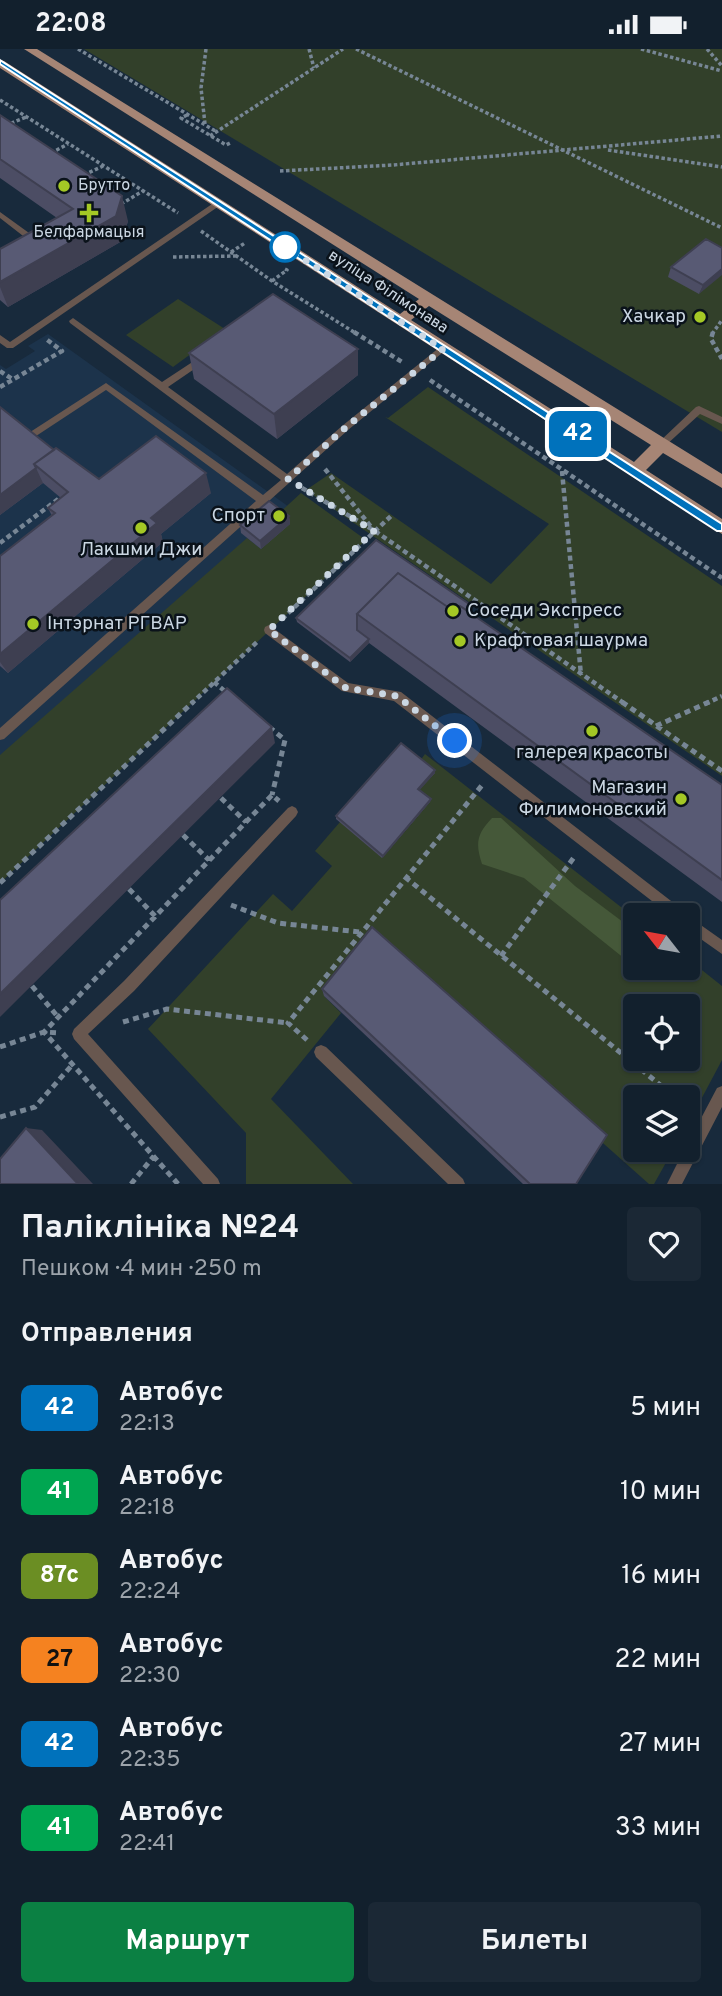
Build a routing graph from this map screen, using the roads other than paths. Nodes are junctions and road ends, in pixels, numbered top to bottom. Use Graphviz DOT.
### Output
graph roads {
  1 [pos="29,49"];
  2 [pos="0,63"];
  3 [pos="218,204"];
  4 [pos="0,214"];
  5 [pos="22,246"];
  6 [pos="429,299"];
  7 [pos="73,321"];
  8 [pos="400,321"];
  9 [pos="0,338"];
  10 [pos="443,349"];
  11 [pos="214,352"];
  12 [pos="162,387"];
  13 [pos="722,421"];
  14 [pos="27,438"];
  15 [pos="662,444"];
  16 [pos="635,471"];
  17 [pos="288,479"];
  18 [pos="722,482"];
  19 [pos="262,500"];
  20 [pos="722,527"];
  21 [pos="269,630"];
  22 [pos="0,735"];
  23 [pos="292,812"];
  24 [pos="664,903"];
  25 [pos="700,931"];
  26 [pos="722,948"];
  27 [pos="321,1052"];
  28 [pos="722,1093"];
  29 [pos="213,1184"];
  30 [pos="458,1184"];
  31 [pos="674,1184"];
  1 -- 6 [label="main road, вуліца Філімонава"];
  2 -- 3 [label="main road, вуліца Філімонава"];
  3 -- 8 [label="main road, вуліца Філімонава"];
  3 -- 9 [label="lane"];
  4 -- 5 [label="lane"];
  6 -- 8 [label="main road"];
  6 -- 15 [label="main road, вуліца Філімонава"];
  7 -- 12 [label="lane"];
  8 -- 10 [label="main road, вуліца Філімонава"];
  10 -- 16 [label="main road, вуліца Філімонава"];
  10 -- 17 [label="lane"];
  11 -- 12 [label="lane"];
  12 -- 17 [label="lane"];
  13 -- 15 [label="lane"];
  14 -- 19 [label="lane"];
  15 -- 16 [label="main road"];
  15 -- 18 [label="main road, вуліца Філімонава"];
  16 -- 20 [label="main road, вуліца Філімонава"];
  17 -- 19 [label="lane"];
  19 -- 22 [label="lane"];
  21 -- 24 [label="lane"];
  23 -- 29 [label="lane"];
  25 -- 26 [label="lane"];
  27 -- 30 [label="lane"];
  28 -- 31 [label="lane"];
}
